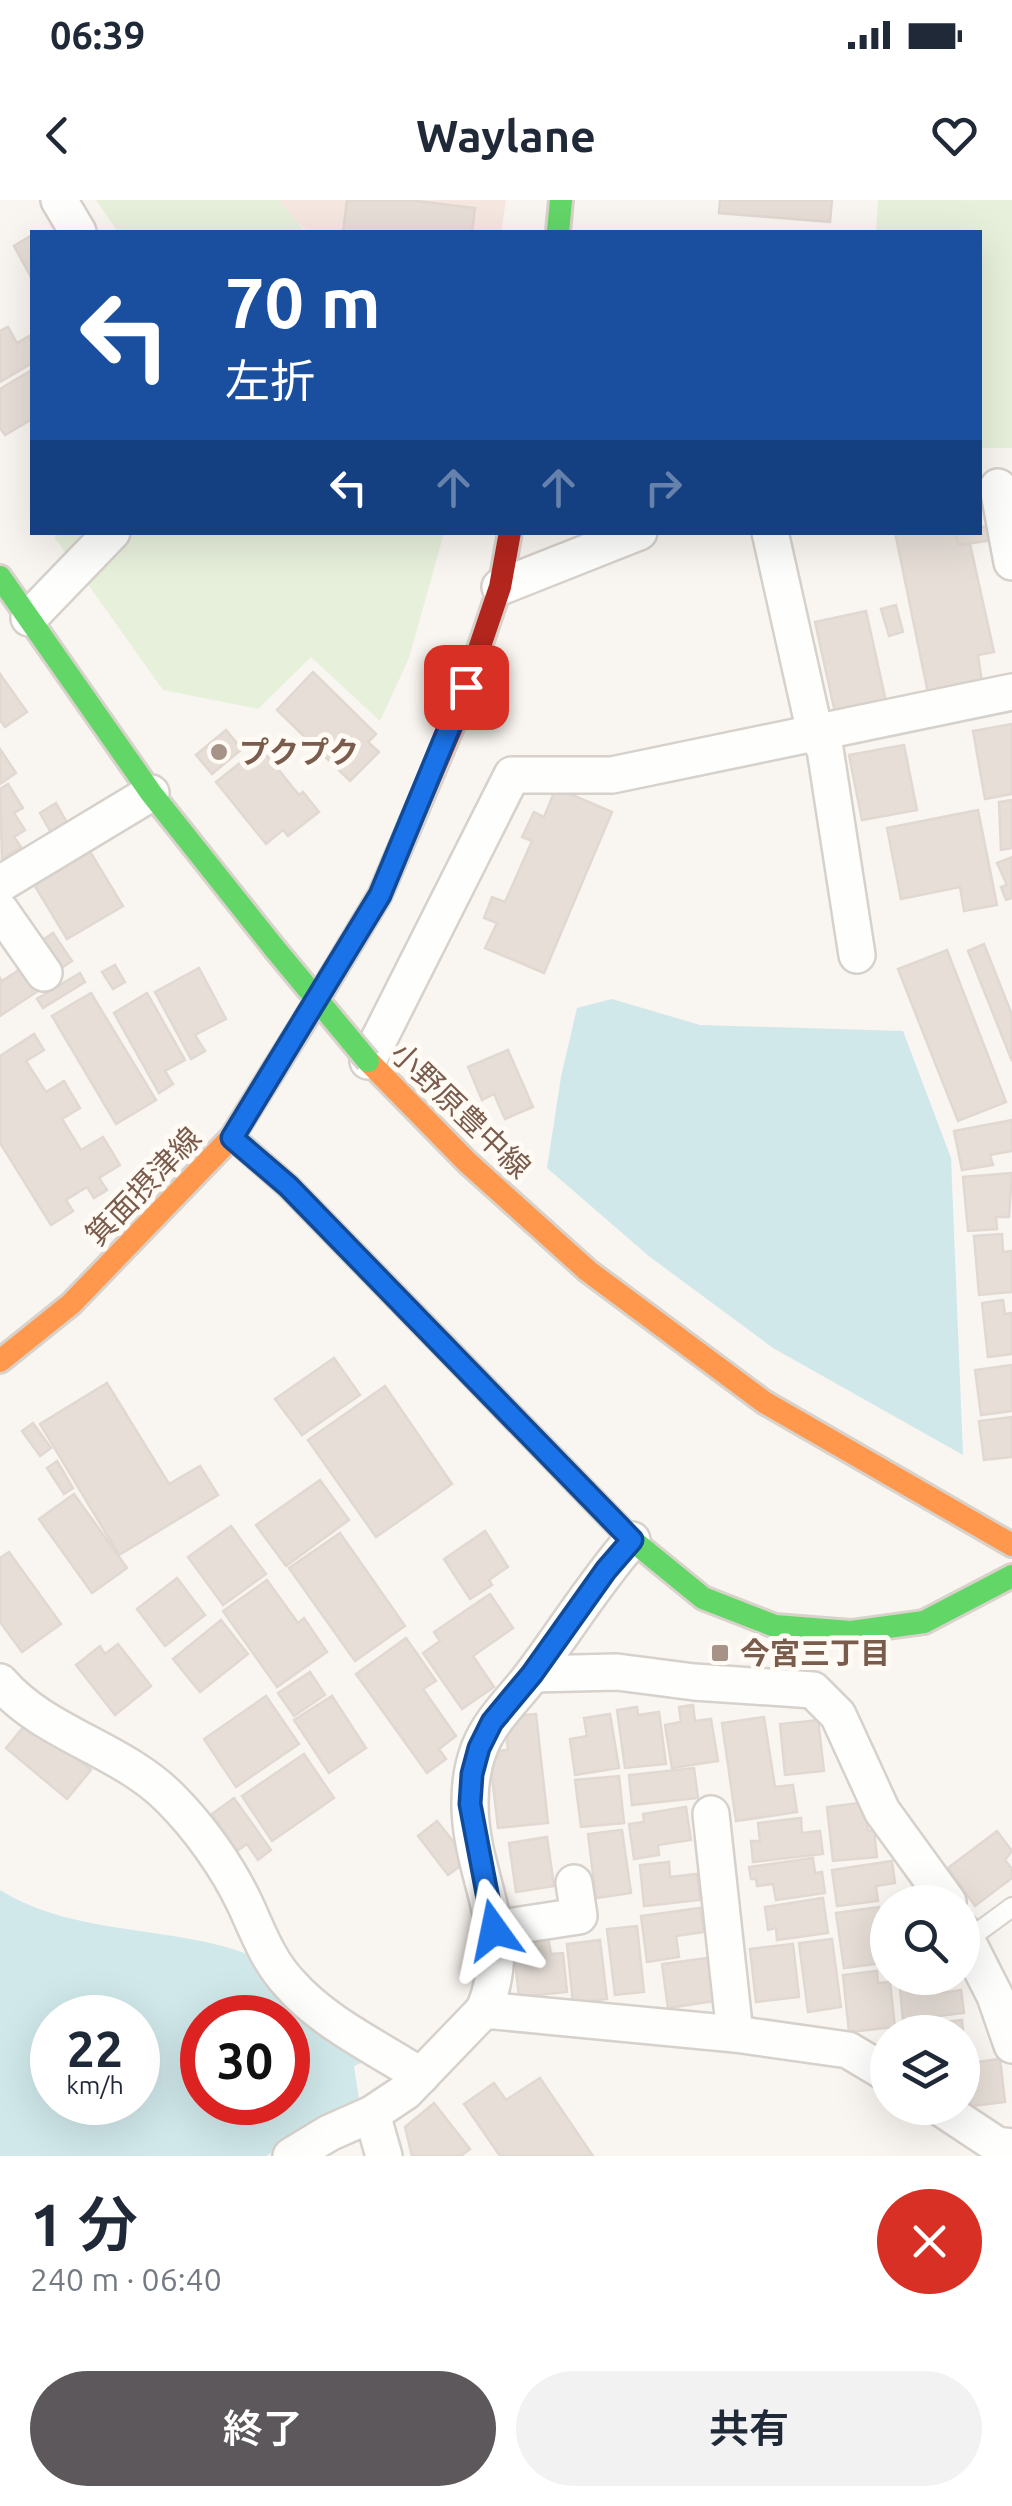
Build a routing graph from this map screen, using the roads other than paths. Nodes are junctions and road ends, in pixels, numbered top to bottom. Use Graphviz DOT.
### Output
graph roads {
  1 [pos="60,200"];
  2 [pos="561,200"];
  3 [pos="77,230"];
  4 [pos="558,230"];
  5 [pos="996,486"];
  6 [pos="109,535"];
  7 [pos="509,535"];
  8 [pos="631,535"];
  9 [pos="771,535"];
  10 [pos="1012,562"];
  11 [pos="0,576"];
  12 [pos="500,587"];
  13 [pos="29,618"];
  14 [pos="1012,692"];
  15 [pos="816,733"];
  16 [pos="152,793"];
  17 [pos="0,884"];
  18 [pos="0,910"];
  19 [pos="857,955"];
  20 [pos="44,973"];
  21 [pos="368,1061"];
  22 [pos="232,1138"];
  23 [pos="0,1362"];
  24 [pos="632,1540"];
  25 [pos="1012,1545"];
  26 [pos="1012,1576"];
  27 [pos="532,1674"];
  28 [pos="0,1682"];
  29 [pos="711,1814"];
  30 [pos="574,1883"];
  31 [pos="936,1885"];
  32 [pos="1012,1907"];
  33 [pos="980,1927"];
  34 [pos="494,1930"];
  35 [pos="980,1966"];
  36 [pos="484,2010"];
  37 [pos="735,2034"];
  38 [pos="1012,2046"];
  39 [pos="870,2063"];
  40 [pos="422,2076"];
  41 [pos="372,2114"];
  42 [pos="967,2125"];
  43 [pos="1012,2147"];
  44 [pos="291,2156"];
  45 [pos="384,2156"];
  1 -- 3 [label="street"];
  2 -- 4 [label="street"];
  5 -- 10 [label="street"];
  6 -- 13 [label="street"];
  7 -- 12 [label="street, 箕面摂津線"];
  8 -- 12 [label="street"];
  9 -- 15 [label="street"];
  11 -- 13 [label="street, 小野原豊中線"];
  12 -- 22 [label="street, 箕面摂津線"];
  13 -- 16 [label="street, 小野原豊中線"];
  14 -- 15 [label="street"];
  15 -- 19 [label="street"];
  15 -- 21 [label="street"];
  16 -- 17 [label="street"];
  16 -- 21 [label="street, 小野原豊中線, bridge"];
  18 -- 20 [label="street"];
  21 -- 25 [label="street, 小野原豊中線"];
  22 -- 23 [label="street, 箕面摂津線"];
  22 -- 24 [label="street"];
  24 -- 26 [label="street"];
  24 -- 27 [label="street"];
  27 -- 31 [label="street"];
  27 -- 34 [label="street"];
  28 -- 40 [label="street"];
  29 -- 37 [label="street"];
  30 -- 34 [label="street"];
  32 -- 33 [label="lane"];
  34 -- 36 [label="street"];
  35 -- 38 [label="street"];
  36 -- 37 [label="street"];
  36 -- 40 [label="street"];
  37 -- 39 [label="street"];
  40 -- 41 [label="street"];
  41 -- 44 [label="street"];
  41 -- 45 [label="street"];
  42 -- 43 [label="street"];
}
